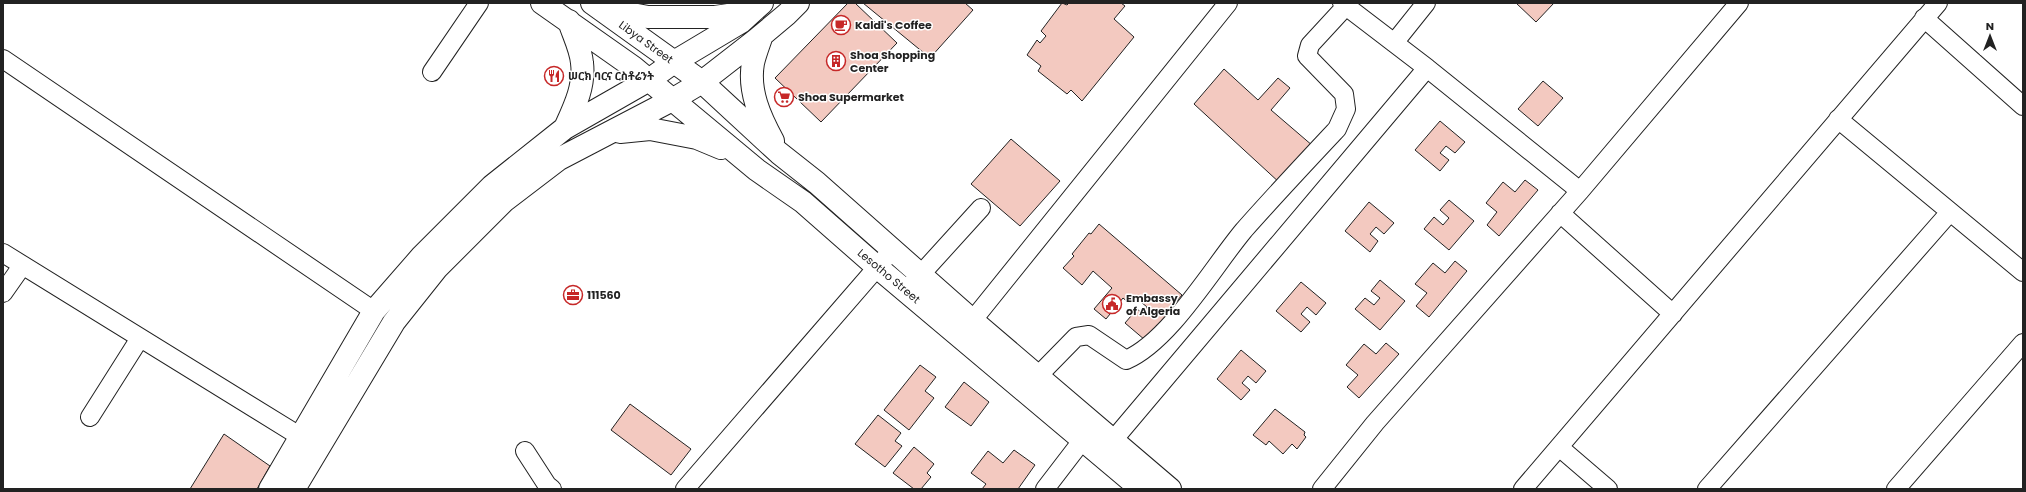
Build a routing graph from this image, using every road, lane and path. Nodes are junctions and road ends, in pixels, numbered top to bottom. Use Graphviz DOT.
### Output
graph roads {
  1 [pos="479,3"];
  2 [pos="542,3"];
  3 [pos="798,3"];
  4 [pos="1228,3"];
  5 [pos="1426,3"];
  6 [pos="1739,3"];
  7 [pos="1938,3"];
  8 [pos="1344,5"];
  9 [pos="595,6"];
  10 [pos="757,7"];
  11 [pos="1924,18"];
  12 [pos="569,21"];
  13 [pos="762,36"];
  14 [pos="1394,43"];
  15 [pos="3,59"];
  16 [pos="674,62"];
  17 [pos="1427,68"];
  18 [pos="432,72"];
  19 [pos="641,74"];
  20 [pos="702,82"];
  21 [pos="672,100"];
  22 [pos="2023,106"];
  23 [pos="1838,119"];
  24 [pos="565,128"];
  25 [pos="607,134"];
  26 [pos="779,153"];
  27 [pos="740,155"];
  28 [pos="1580,191"];
  29 [pos="981,208"];
  30 [pos="1950,212"];
  31 [pos="1560,213"];
  32 [pos="894,249"];
  33 [pos="3,253"];
  34 [pos="22,266"];
  35 [pos="877,267"];
  36 [pos="2023,272"];
  37 [pos="920,274"];
  38 [pos="906,290"];
  39 [pos="3,293"];
  40 [pos="374,311"];
  41 [pos="1673,314"];
  42 [pos="966,329"];
  43 [pos="140,338"];
  44 [pos="2023,343"];
  45 [pos="1031,383"];
  46 [pos="90,417"];
  47 [pos="1088,432"];
  48 [pos="301,437"];
  49 [pos="1559,446"];
  50 [pos="1106,448"];
  51 [pos="525,451"];
  52 [pos="270,489"];
  53 [pos="294,489"];
  54 [pos="552,489"];
  55 [pos="685,489"];
  56 [pos="1045,489"];
  57 [pos="1141,489"];
  58 [pos="1170,489"];
  59 [pos="1322,489"];
  60 [pos="1523,489"];
  61 [pos="1608,489"];
  62 [pos="1707,489"];
  63 [pos="1896,489"];
  1 -- 18 [label="street"];
  2 -- 12 [label="main road"];
  3 -- 13 [label="main road"];
  4 -- 42 [label="street"];
  5 -- 14 [label="street"];
  6 -- 28 [label="street"];
  7 -- 11 [label="street"];
  8 -- 14 [label="street"];
  8 -- 45 [label="street"];
  9 -- 10 [label="main road"];
  9 -- 16 [label="main road, Libya Street"];
  10 -- 16 [label="main road"];
  11 -- 22 [label="street"];
  11 -- 23 [label="street"];
  12 -- 19 [label="main road"];
  12 -- 24 [label="main road"];
  13 -- 20 [label="main road"];
  13 -- 26 [label="main road"];
  14 -- 17 [label="street"];
  15 -- 40 [label="street"];
  16 -- 19 [label="main road"];
  16 -- 20 [label="main road, Libya Street"];
  17 -- 28 [label="street"];
  17 -- 50 [label="street"];
  19 -- 21 [label="main road, Lesotho Street"];
  19 -- 24 [label="main road"];
  20 -- 21 [label="main road"];
  20 -- 26 [label="main road, Lesotho Street"];
  21 -- 25 [label="main road"];
  21 -- 27 [label="main road, Lesotho Street"];
  23 -- 30 [label="street"];
  23 -- 41 [label="street"];
  24 -- 40 [label="main road"];
  25 -- 27 [label="main road"];
  25 -- 53 [label="main road"];
  26 -- 32 [label="main road, Lesotho Street"];
  27 -- 35 [label="main road, Lesotho Street"];
  28 -- 31 [label="street"];
  29 -- 37 [label="street"];
  30 -- 36 [label="street"];
  30 -- 62 [label="street"];
  31 -- 41 [label="street"];
  31 -- 59 [label="street"];
  32 -- 35 [label="street"];
  32 -- 37 [label="main road, Lesotho Street"];
  33 -- 34 [label="street"];
  34 -- 39 [label="street"];
  34 -- 43 [label="street"];
  35 -- 38 [label="main road, Lesotho Street"];
  35 -- 55 [label="street"];
  37 -- 38 [label="street"];
  37 -- 42 [label="main road, Lesotho Street"];
  38 -- 42 [label="main road, Lesotho Street"];
  40 -- 48 [label="main road"];
  41 -- 49 [label="street"];
  42 -- 45 [label="main road, Lesotho Street"];
  43 -- 46 [label="street"];
  43 -- 48 [label="street"];
  44 -- 63 [label="street"];
  45 -- 47 [label="main road, Lesotho Street"];
  47 -- 50 [label="main road, Lesotho Street"];
  47 -- 56 [label="street"];
  48 -- 52 [label="main road"];
  49 -- 60 [label="street"];
  49 -- 61 [label="street"];
  50 -- 57 [label="main road, Lesotho Street"];
  50 -- 58 [label="main road, Lesotho Street"];
  51 -- 54 [label="street"];
}
